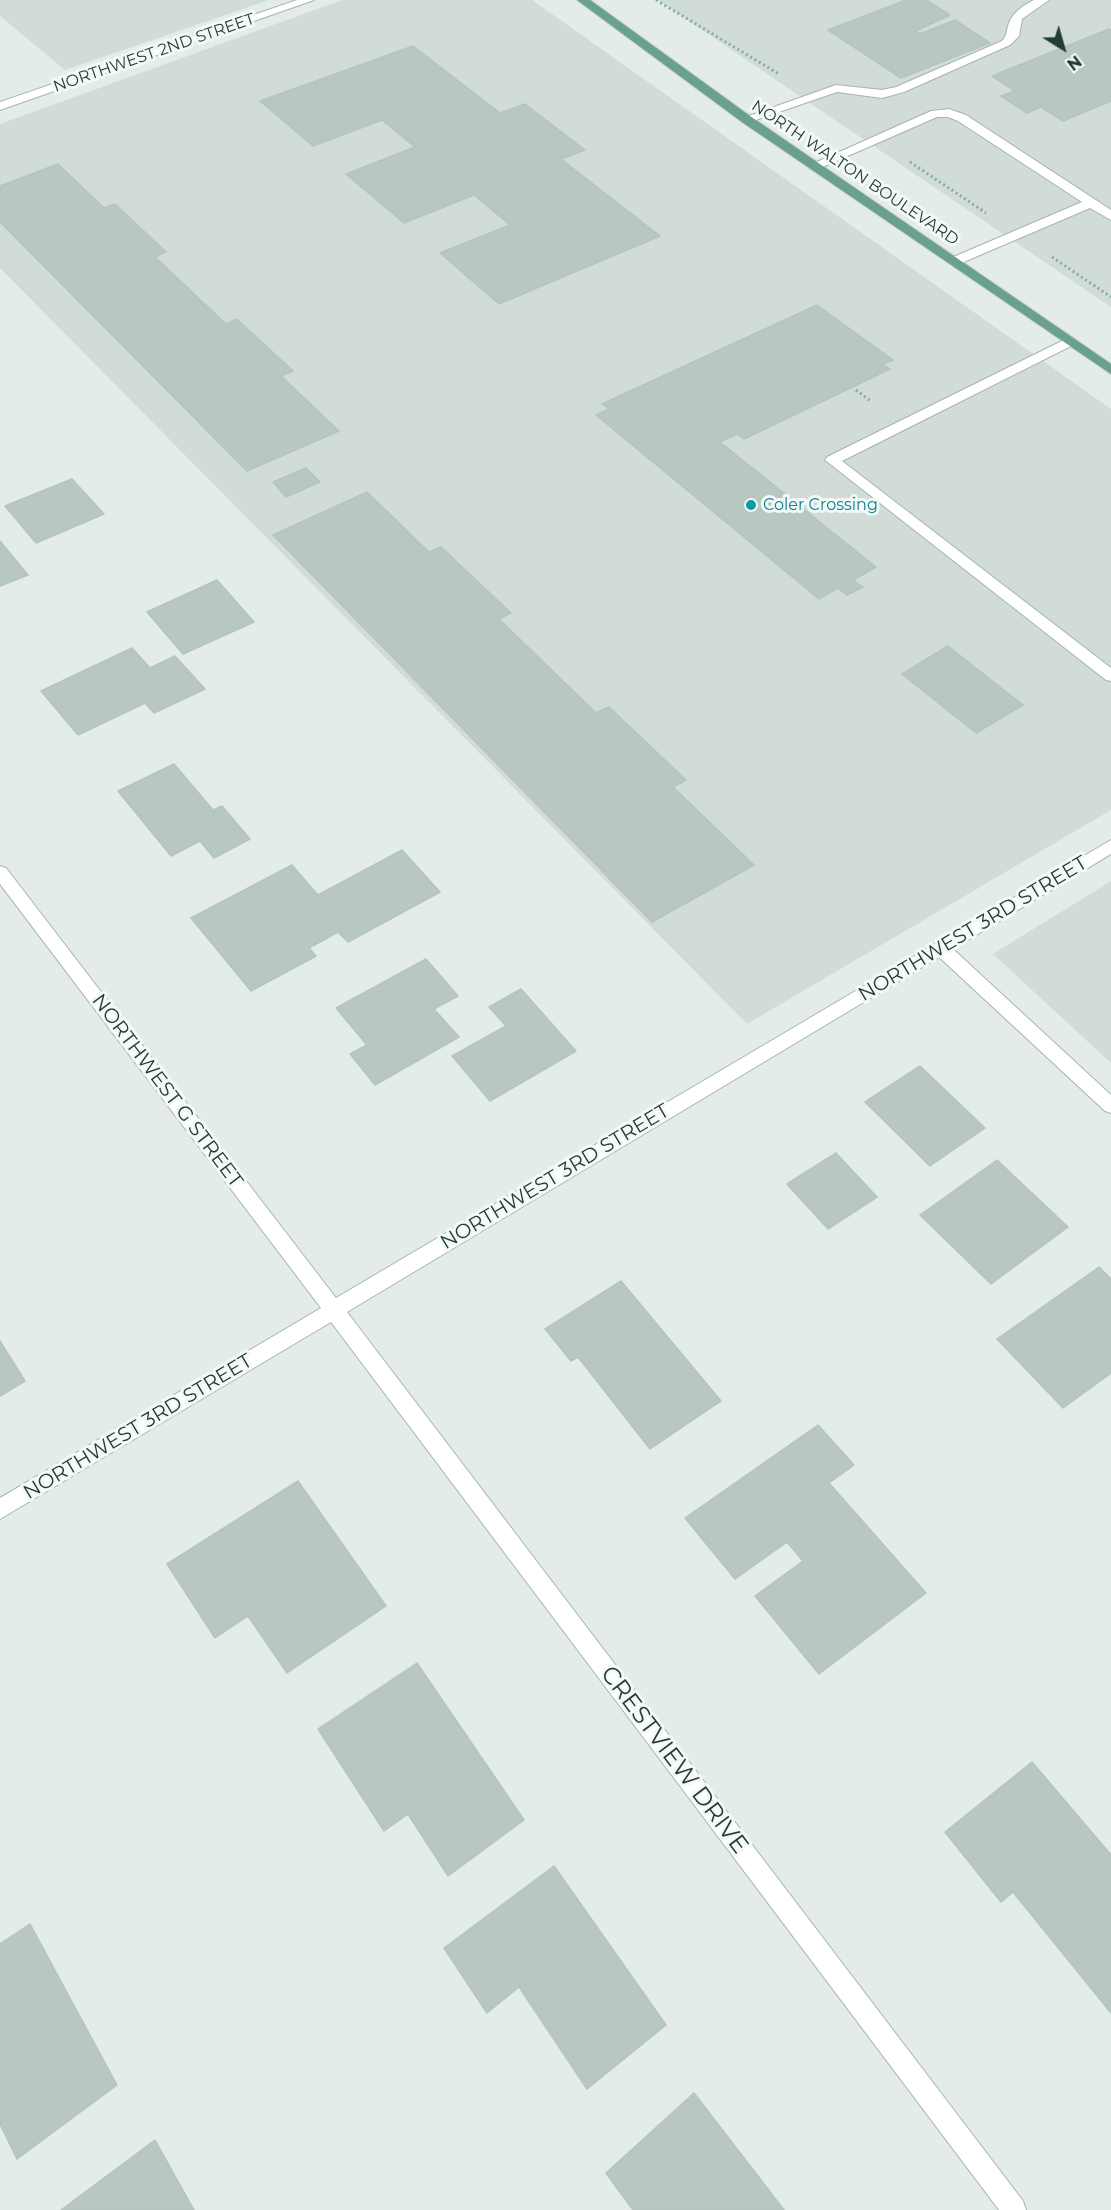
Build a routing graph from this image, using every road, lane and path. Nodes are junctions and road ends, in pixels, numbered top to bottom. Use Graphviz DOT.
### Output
graph roads {
  1 [pos="309,0"];
  2 [pos="583,0"];
  3 [pos="1043,0"];
  4 [pos="0,106"];
  5 [pos="746,119"];
  6 [pos="814,166"];
  7 [pos="1091,203"];
  8 [pos="1111,216"];
  9 [pos="955,261"];
  10 [pos="1070,341"];
  11 [pos="1111,370"];
  12 [pos="1111,676"];
  13 [pos="1111,846"];
  14 [pos="2,878"];
  15 [pos="941,948"];
  16 [pos="1111,1106"];
  17 [pos="333,1309"];
  18 [pos="0,1509"];
  19 [pos="1014,2210"];
  1 -- 4 [label="street, NORTHWEST 2ND STREET"];
  2 -- 5 [label="main road, NORTH WALTON BOULEVARD"];
  3 -- 5 [label="street"];
  5 -- 6 [label="main road, NORTH WALTON BOULEVARD"];
  6 -- 7 [label="street"];
  6 -- 9 [label="main road, NORTH WALTON BOULEVARD"];
  7 -- 8 [label="street"];
  7 -- 9 [label="street"];
  9 -- 10 [label="main road, NORTH WALTON BOULEVARD"];
  10 -- 11 [label="main road, NORTH WALTON BOULEVARD"];
  10 -- 12 [label="street"];
  13 -- 15 [label="street, NORTHWEST 3RD STREET"];
  14 -- 17 [label="street, NORTHWEST G STREET"];
  15 -- 16 [label="street"];
  15 -- 17 [label="street, NORTHWEST 3RD STREET"];
  17 -- 18 [label="street, NORTHWEST 3RD STREET"];
  17 -- 19 [label="street, CRESTVIEW DRIVE"];
}
